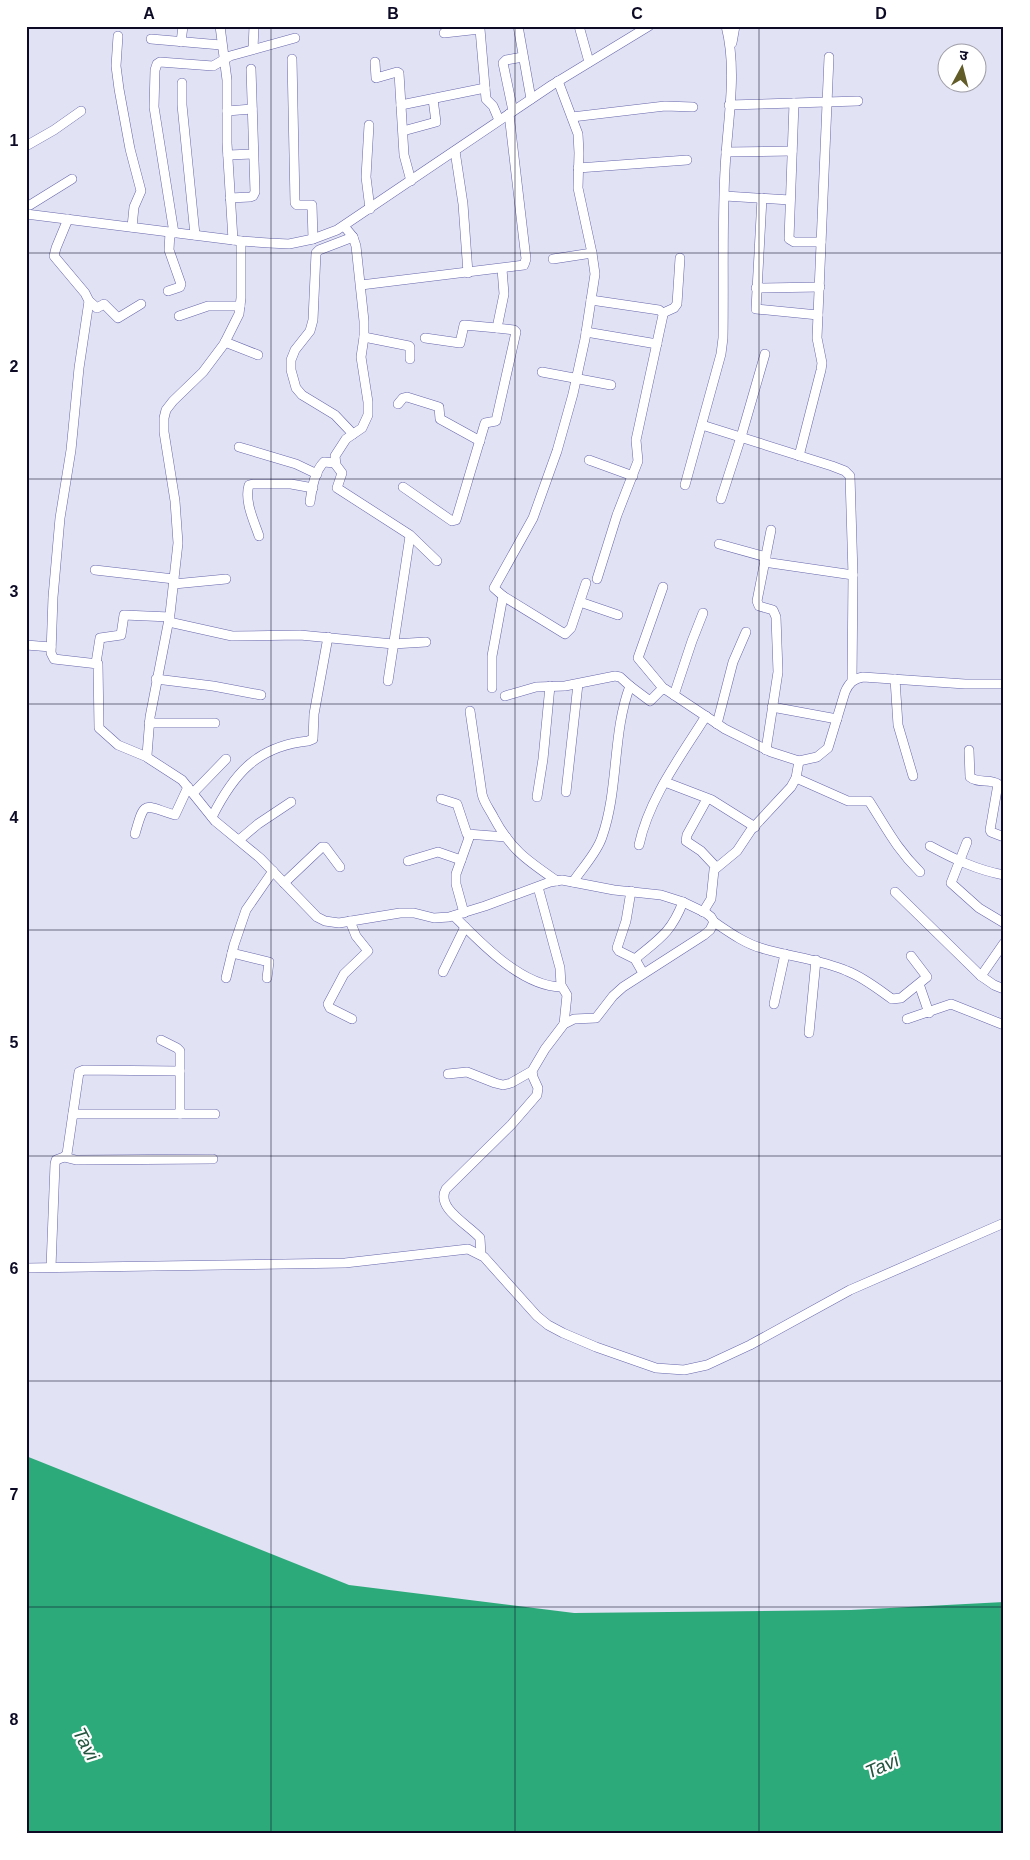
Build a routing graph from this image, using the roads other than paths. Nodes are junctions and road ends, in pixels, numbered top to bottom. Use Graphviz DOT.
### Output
graph roads {
  1 [pos="183,26"];
  2 [pos="220,26"];
  3 [pos="254,26"];
  4 [pos="518,26"];
  5 [pos="579,26"];
  6 [pos="648,26"];
  7 [pos="726,26"];
  8 [pos="735,26"];
  9 [pos="634,30"];
  10 [pos="444,33"];
  11 [pos="118,36"];
  12 [pos="295,38"];
  13 [pos="151,39"];
  14 [pos="181,42"];
  15 [pos="221,45"];
  16 [pos="253,49"];
  17 [pos="731,49"];
  18 [pos="523,57"];
  19 [pos="829,58"];
  20 [pos="292,59"];
  21 [pos="224,60"];
  22 [pos="375,62"];
  23 [pos="589,62"];
  24 [pos="251,69"];
  25 [pos="182,83"];
  26 [pos="560,85"];
  27 [pos="485,88"];
  28 [pos="433,99"];
  29 [pos="531,99"];
  30 [pos="827,102"];
  31 [pos="858,102"];
  32 [pos="794,103"];
  33 [pos="729,104"];
  34 [pos="401,105"];
  35 [pos="693,107"];
  36 [pos="252,109"];
  37 [pos="81,111"];
  38 [pos="227,111"];
  39 [pos="510,117"];
  40 [pos="572,117"];
  41 [pos="499,120"];
  42 [pos="369,125"];
  43 [pos="402,131"];
  44 [pos="26,146"];
  45 [pos="792,151"];
  46 [pos="726,152"];
  47 [pos="253,154"];
  48 [pos="228,155"];
  49 [pos="456,156"];
  50 [pos="687,160"];
  51 [pos="578,168"];
  52 [pos="72,180"];
  53 [pos="411,181"];
  54 [pos="26,195"];
  55 [pos="725,196"];
  56 [pos="230,198"];
  57 [pos="762,198"];
  58 [pos="790,200"];
  59 [pos="370,208"];
  60 [pos="29,211"];
  61 [pos="67,223"];
  62 [pos="132,227"];
  63 [pos="348,231"];
  64 [pos="195,235"];
  65 [pos="171,236"];
  66 [pos="313,239"];
  67 [pos="821,242"];
  68 [pos="239,244"];
  69 [pos="592,253"];
  70 [pos="680,258"];
  71 [pos="553,259"];
  72 [pos="502,269"];
  73 [pos="468,273"];
  74 [pos="361,285"];
  75 [pos="820,287"];
  76 [pos="756,288"];
  77 [pos="168,291"];
  78 [pos="591,300"];
  79 [pos="89,301"];
  80 [pos="141,304"];
  81 [pos="240,306"];
  82 [pos="663,312"];
  83 [pos="818,315"];
  84 [pos="179,316"];
  85 [pos="497,328"];
  86 [pos="586,332"];
  87 [pos="364,337"];
  88 [pos="425,338"];
  89 [pos="225,342"];
  90 [pos="657,344"];
  91 [pos="765,354"];
  92 [pos="258,355"];
  93 [pos="410,359"];
  94 [pos="542,372"];
  95 [pos="576,380"];
  96 [pos="611,385"];
  97 [pos="398,404"];
  98 [pos="702,425"];
  99 [pos="353,434"];
  100 [pos="741,437"];
  101 [pos="480,441"];
  102 [pos="239,447"];
  103 [pos="799,456"];
  104 [pos="589,460"];
  105 [pos="335,463"];
  106 [pos="317,474"];
  107 [pos="633,476"];
  108 [pos="685,485"];
  109 [pos="403,486"];
  110 [pos="313,488"];
  111 [pos="721,499"];
  112 [pos="310,502"];
  113 [pos="771,530"];
  114 [pos="259,536"];
  115 [pos="410,536"];
  116 [pos="719,544"];
  117 [pos="765,560"];
  118 [pos="437,561"];
  119 [pos="95,570"];
  120 [pos="853,574"];
  121 [pos="226,579"];
  122 [pos="597,579"];
  123 [pos="174,581"];
  124 [pos="586,583"];
  125 [pos="663,587"];
  126 [pos="504,596"];
  127 [pos="580,602"];
  128 [pos="703,613"];
  129 [pos="618,615"];
  130 [pos="169,619"];
  131 [pos="746,632"];
  132 [pos="328,637"];
  133 [pos="426,642"];
  134 [pos="26,644"];
  135 [pos="393,644"];
  136 [pos="51,647"];
  137 [pos="96,663"];
  138 [pos="156,679"];
  139 [pos="896,679"];
  140 [pos="852,680"];
  141 [pos="388,681"];
  142 [pos="578,684"];
  143 [pos="1004,684"];
  144 [pos="550,686"];
  145 [pos="630,686"];
  146 [pos="492,688"];
  147 [pos="663,688"];
  148 [pos="262,695"];
  149 [pos="674,695"];
  150 [pos="505,696"];
  151 [pos="772,707"];
  152 [pos="470,711"];
  153 [pos="706,716"];
  154 [pos="837,719"];
  155 [pos="149,722"];
  156 [pos="215,723"];
  157 [pos="717,724"];
  158 [pos="766,750"];
  159 [pos="969,750"];
  160 [pos="147,757"];
  161 [pos="226,759"];
  162 [pos="799,761"];
  163 [pos="913,776"];
  164 [pos="796,778"];
  165 [pos="665,782"];
  166 [pos="191,790"];
  167 [pos="566,792"];
  168 [pos="537,797"];
  169 [pos="707,798"];
  170 [pos="441,799"];
  171 [pos="291,802"];
  172 [pos="212,817"];
  173 [pos="754,827"];
  174 [pos="135,834"];
  175 [pos="470,835"];
  176 [pos="506,837"];
  177 [pos="1004,837"];
  178 [pos="239,840"];
  179 [pos="967,842"];
  180 [pos="640,844"];
  181 [pos="930,846"];
  182 [pos="460,860"];
  183 [pos="408,861"];
  184 [pos="958,862"];
  185 [pos="340,867"];
  186 [pos="716,867"];
  187 [pos="273,871"];
  188 [pos="920,872"];
  189 [pos="1004,876"];
  190 [pos="557,881"];
  191 [pos="573,882"];
  192 [pos="284,883"];
  193 [pos="538,887"];
  194 [pos="631,891"];
  195 [pos="895,892"];
  196 [pos="683,902"];
  197 [pos="703,912"];
  198 [pos="464,913"];
  199 [pos="454,916"];
  200 [pos="350,921"];
  201 [pos="714,922"];
  202 [pos="1004,923"];
  203 [pos="465,927"];
  204 [pos="1004,943"];
  205 [pos="232,953"];
  206 [pos="786,954"];
  207 [pos="911,956"];
  208 [pos="635,959"];
  209 [pos="816,960"];
  210 [pos="443,972"];
  211 [pos="643,972"];
  212 [pos="981,976"];
  213 [pos="226,978"];
  214 [pos="267,978"];
  215 [pos="919,984"];
  216 [pos="561,987"];
  217 [pos="1004,989"];
  218 [pos="774,1004"];
  219 [pos="928,1013"];
  220 [pos="352,1019"];
  221 [pos="907,1019"];
  222 [pos="564,1024"];
  223 [pos="1004,1025"];
  224 [pos="809,1033"];
  225 [pos="161,1040"];
  226 [pos="180,1071"];
  227 [pos="532,1071"];
  228 [pos="448,1074"];
  229 [pos="73,1114"];
  230 [pos="180,1114"];
  231 [pos="215,1114"];
  232 [pos="64,1158"];
  233 [pos="213,1159"];
  234 [pos="1004,1223"];
  235 [pos="481,1255"];
  236 [pos="51,1267"];
  237 [pos="26,1268"];
  1 -- 14 [label="street"];
  2 -- 15 [label="street"];
  3 -- 16 [label="street"];
  4 -- 18 [label="street"];
  5 -- 23 [label="street"];
  6 -- 9 [label="street"];
  7 -- 17 [label="street"];
  8 -- 17 [label="street"];
  9 -- 23 [label="street"];
  10 -- 27 [label="street"];
  11 -- 62 [label="street"];
  12 -- 16 [label="street"];
  13 -- 14 [label="street"];
  14 -- 15 [label="street"];
  15 -- 21 [label="street"];
  16 -- 21 [label="street"];
  17 -- 33 [label="street"];
  18 -- 29 [label="street"];
  18 -- 39 [label="street"];
  19 -- 30 [label="street"];
  20 -- 66 [label="street"];
  21 -- 38 [label="street"];
  21 -- 65 [label="street"];
  22 -- 34 [label="street"];
  23 -- 26 [label="street"];
  24 -- 36 [label="street"];
  25 -- 64 [label="street"];
  26 -- 29 [label="street"];
  26 -- 40 [label="street"];
  27 -- 28 [label="street"];
  27 -- 41 [label="street"];
  28 -- 34 [label="street"];
  28 -- 43 [label="street"];
  29 -- 39 [label="street"];
  30 -- 31 [label="street"];
  30 -- 32 [label="street"];
  30 -- 67 [label="street"];
  32 -- 33 [label="street"];
  32 -- 45 [label="street"];
  33 -- 46 [label="street"];
  34 -- 43 [label="street"];
  35 -- 40 [label="street"];
  36 -- 38 [label="street"];
  36 -- 47 [label="street"];
  37 -- 44 [label="street"];
  38 -- 48 [label="street"];
  39 -- 41 [label="street"];
  39 -- 72 [label="street"];
  40 -- 51 [label="street"];
  41 -- 49 [label="street"];
  42 -- 59 [label="street"];
  43 -- 53 [label="street"];
  45 -- 46 [label="street"];
  45 -- 58 [label="street"];
  46 -- 55 [label="street"];
  47 -- 48 [label="street"];
  47 -- 56 [label="street"];
  48 -- 56 [label="street"];
  49 -- 53 [label="street"];
  49 -- 73 [label="street"];
  50 -- 51 [label="street"];
  51 -- 69 [label="street"];
  52 -- 60 [label="street"];
  53 -- 59 [label="street"];
  54 -- 60 [label="street"];
  55 -- 57 [label="street"];
  55 -- 98 [label="street"];
  56 -- 68 [label="street"];
  57 -- 58 [label="street"];
  57 -- 76 [label="street"];
  58 -- 67 [label="street"];
  59 -- 63 [label="street"];
  60 -- 61 [label="street"];
  61 -- 62 [label="street"];
  61 -- 79 [label="street"];
  62 -- 65 [label="street"];
  63 -- 66 [label="street"];
  63 -- 74 [label="street"];
  63 -- 99 [label="street"];
  64 -- 65 [label="street"];
  64 -- 68 [label="street"];
  65 -- 77 [label="street"];
  66 -- 68 [label="street"];
  67 -- 75 [label="street"];
  68 -- 81 [label="street"];
  69 -- 71 [label="street"];
  69 -- 78 [label="street"];
  70 -- 82 [label="street"];
  72 -- 73 [label="street"];
  72 -- 85 [label="street"];
  73 -- 74 [label="street"];
  74 -- 87 [label="street"];
  75 -- 76 [label="street"];
  75 -- 83 [label="street"];
  76 -- 83 [label="street"];
  78 -- 82 [label="street"];
  78 -- 86 [label="street"];
  79 -- 80 [label="street"];
  79 -- 136 [label="street"];
  81 -- 84 [label="street"];
  81 -- 89 [label="street"];
  82 -- 90 [label="street"];
  83 -- 103 [label="street"];
  85 -- 88 [label="street"];
  85 -- 101 [label="street"];
  86 -- 90 [label="street"];
  86 -- 95 [label="street"];
  87 -- 93 [label="street"];
  87 -- 99 [label="street"];
  89 -- 92 [label="street"];
  89 -- 123 [label="street"];
  90 -- 107 [label="street"];
  91 -- 100 [label="street"];
  94 -- 95 [label="street"];
  95 -- 96 [label="street"];
  95 -- 126 [label="street"];
  97 -- 101 [label="street"];
  98 -- 100 [label="street"];
  98 -- 108 [label="street"];
  99 -- 105 [label="street"];
  100 -- 103 [label="street"];
  100 -- 111 [label="street"];
  101 -- 109 [label="street"];
  102 -- 106 [label="street"];
  103 -- 120 [label="street"];
  104 -- 107 [label="street"];
  105 -- 106 [label="street"];
  105 -- 115 [label="street"];
  106 -- 110 [label="street"];
  107 -- 122 [label="street"];
  110 -- 112 [label="street"];
  110 -- 114 [label="street"];
  113 -- 117 [label="street"];
  115 -- 118 [label="street"];
  115 -- 135 [label="street"];
  116 -- 117 [label="street"];
  117 -- 120 [label="street"];
  117 -- 151 [label="street"];
  119 -- 123 [label="street"];
  120 -- 140 [label="street"];
  121 -- 123 [label="street"];
  123 -- 130 [label="street"];
  124 -- 127 [label="street"];
  125 -- 147 [label="street"];
  126 -- 127 [label="street"];
  126 -- 146 [label="street"];
  127 -- 129 [label="street"];
  128 -- 149 [label="street"];
  130 -- 132 [label="street"];
  130 -- 137 [label="street"];
  130 -- 138 [label="street"];
  131 -- 157 [label="street"];
  132 -- 135 [label="street"];
  132 -- 172 [label="street"];
  133 -- 135 [label="street"];
  134 -- 136 [label="street"];
  135 -- 141 [label="street"];
  136 -- 137 [label="street"];
  137 -- 160 [label="street"];
  138 -- 148 [label="street"];
  138 -- 155 [label="street"];
  139 -- 140 [label="street"];
  139 -- 143 [label="street"];
  139 -- 163 [label="street"];
  140 -- 154 [label="street"];
  142 -- 144 [label="street"];
  142 -- 145 [label="street"];
  142 -- 167 [label="street"];
  144 -- 150 [label="street"];
  144 -- 168 [label="street"];
  145 -- 147 [label="street"];
  145 -- 191 [label="street"];
  147 -- 149 [label="street"];
  149 -- 153 [label="street"];
  151 -- 154 [label="street"];
  151 -- 158 [label="street"];
  152 -- 176 [label="street"];
  153 -- 157 [label="street"];
  153 -- 165 [label="street"];
  154 -- 162 [label="street"];
  155 -- 156 [label="street"];
  155 -- 160 [label="street"];
  157 -- 158 [label="street"];
  158 -- 162 [label="street"];
  159 -- 177 [label="street"];
  160 -- 166 [label="street"];
  161 -- 166 [label="street"];
  162 -- 164 [label="street"];
  164 -- 173 [label="street"];
  164 -- 188 [label="street"];
  165 -- 169 [label="street"];
  165 -- 180 [label="street"];
  166 -- 172 [label="street"];
  166 -- 174 [label="street"];
  169 -- 173 [label="street"];
  169 -- 186 [label="street"];
  170 -- 175 [label="street"];
  171 -- 178 [label="street"];
  172 -- 178 [label="street"];
  173 -- 186 [label="street"];
  175 -- 176 [label="street"];
  175 -- 182 [label="street"];
  176 -- 190 [label="street"];
  178 -- 187 [label="street"];
  179 -- 184 [label="street"];
  181 -- 184 [label="street"];
  182 -- 183 [label="street"];
  182 -- 198 [label="street"];
  184 -- 189 [label="street"];
  184 -- 202 [label="street"];
  185 -- 192 [label="street"];
  186 -- 197 [label="street"];
  187 -- 192 [label="street"];
  187 -- 205 [label="street"];
  190 -- 191 [label="street"];
  190 -- 193 [label="street"];
  191 -- 194 [label="street"];
  192 -- 200 [label="street"];
  193 -- 198 [label="street"];
  193 -- 216 [label="street"];
  194 -- 196 [label="street"];
  194 -- 208 [label="street"];
  195 -- 212 [label="street"];
  196 -- 197 [label="street"];
  196 -- 208 [label="street"];
  197 -- 201 [label="street"];
  198 -- 199 [label="street"];
  199 -- 200 [label="street"];
  199 -- 203 [label="street"];
  200 -- 220 [label="street"];
  201 -- 206 [label="street"];
  201 -- 211 [label="street"];
  203 -- 210 [label="street"];
  203 -- 216 [label="street"];
  204 -- 212 [label="street"];
  205 -- 213 [label="street"];
  205 -- 214 [label="street"];
  206 -- 209 [label="street"];
  206 -- 218 [label="street"];
  207 -- 215 [label="street"];
  208 -- 211 [label="street"];
  209 -- 215 [label="street"];
  209 -- 224 [label="street"];
  211 -- 222 [label="street"];
  212 -- 217 [label="street"];
  215 -- 219 [label="street"];
  216 -- 222 [label="street"];
  219 -- 221 [label="street"];
  219 -- 223 [label="street"];
  222 -- 227 [label="street"];
  225 -- 226 [label="street"];
  226 -- 229 [label="street"];
  226 -- 230 [label="street"];
  227 -- 228 [label="street"];
  227 -- 235 [label="street"];
  229 -- 230 [label="street"];
  229 -- 232 [label="street"];
  230 -- 231 [label="street"];
  232 -- 233 [label="street"];
  232 -- 236 [label="street"];
  234 -- 235 [label="street"];
  235 -- 236 [label="street"];
  236 -- 237 [label="street"];
}
